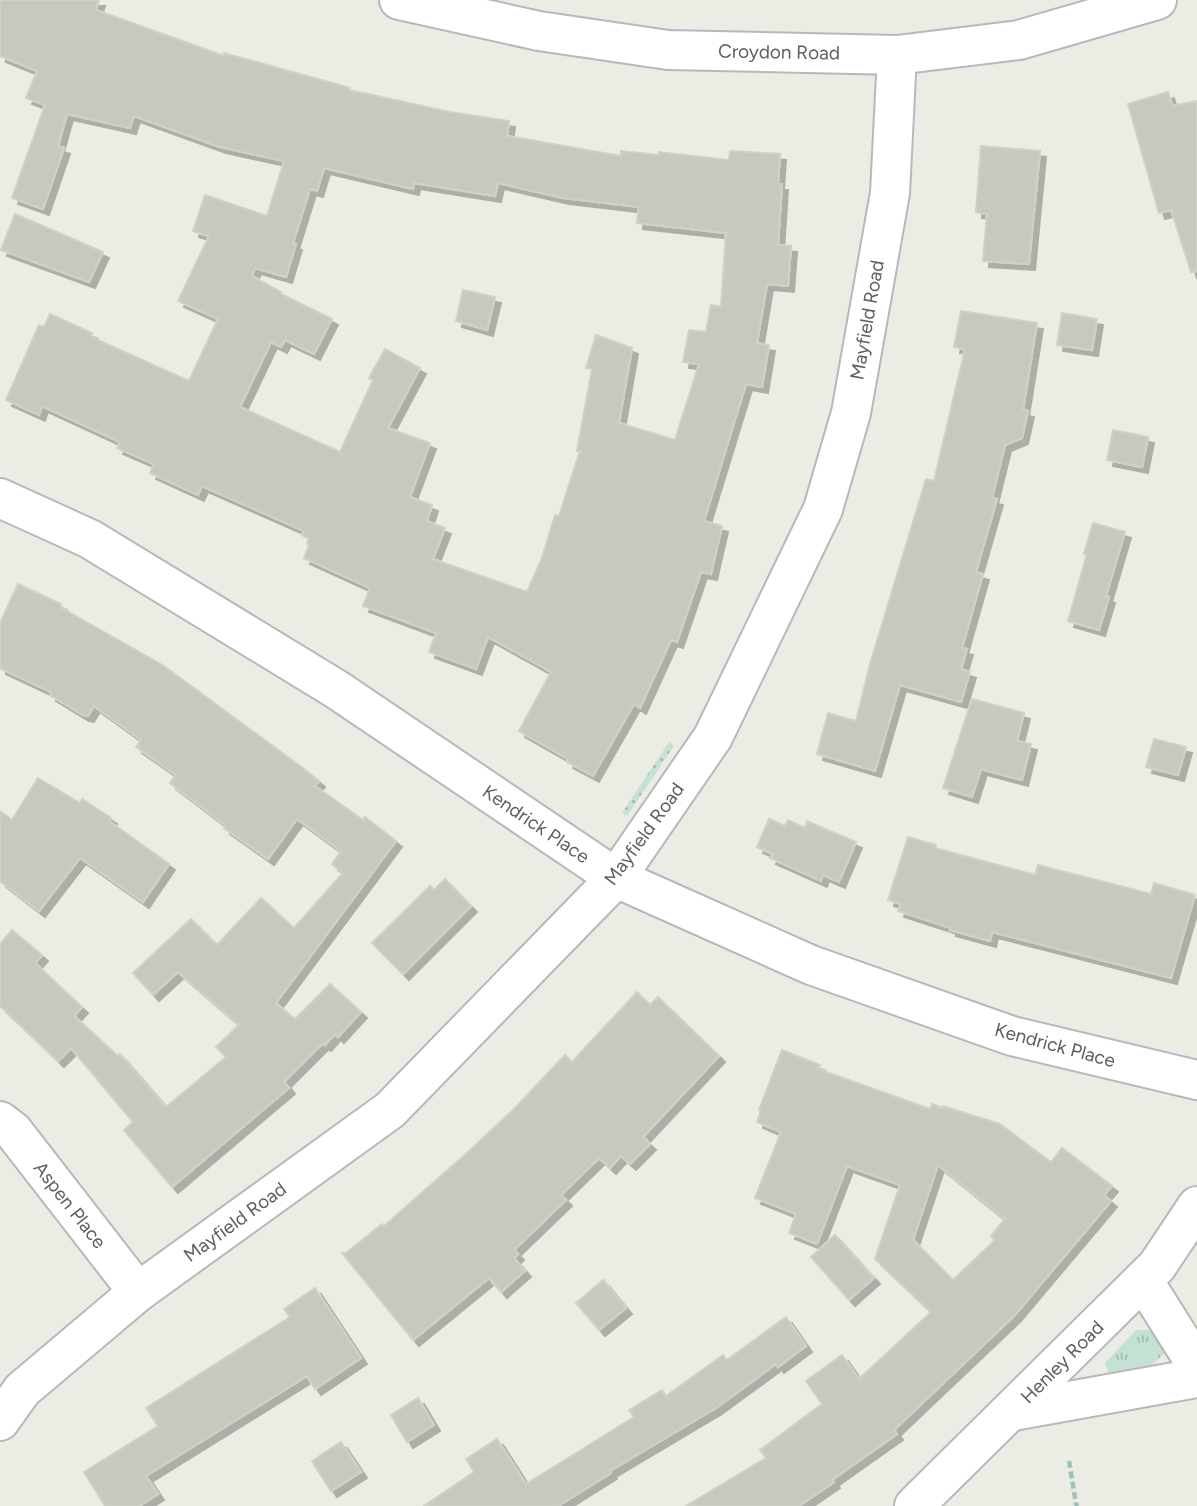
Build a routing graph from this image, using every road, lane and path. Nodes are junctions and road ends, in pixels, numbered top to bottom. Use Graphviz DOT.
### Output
graph roads {
  1 [pos="399,0"];
  2 [pos="1157,0"];
  3 [pos="897,55"];
  4 [pos="0,498"];
  5 [pos="616,878"];
  6 [pos="1197,1080"];
  7 [pos="0,1121"];
  8 [pos="1197,1206"];
  9 [pos="1143,1280"];
  10 [pos="138,1292"];
  11 [pos="1197,1366"];
  12 [pos="1197,1378"];
  13 [pos="1013,1411"];
  14 [pos="0,1421"];
  15 [pos="1069,1461"];
  16 [pos="914,1506"];
  17 [pos="1078,1506"];
  1 -- 3 [label="street, Croydon Road"];
  2 -- 3 [label="street, Croydon Road"];
  3 -- 5 [label="street, Mayfield Road"];
  4 -- 5 [label="street, Kendrick Place"];
  5 -- 6 [label="street, Kendrick Place"];
  5 -- 10 [label="street, Mayfield Road"];
  7 -- 10 [label="street, Aspen Place"];
  8 -- 9 [label="street, Henley Road"];
  9 -- 11 [label="street"];
  9 -- 13 [label="street, Henley Road"];
  10 -- 14 [label="street, Mayfield Road"];
  12 -- 13 [label="street"];
  13 -- 16 [label="street, Henley Road"];
  15 -- 17 [label="path"];
}
